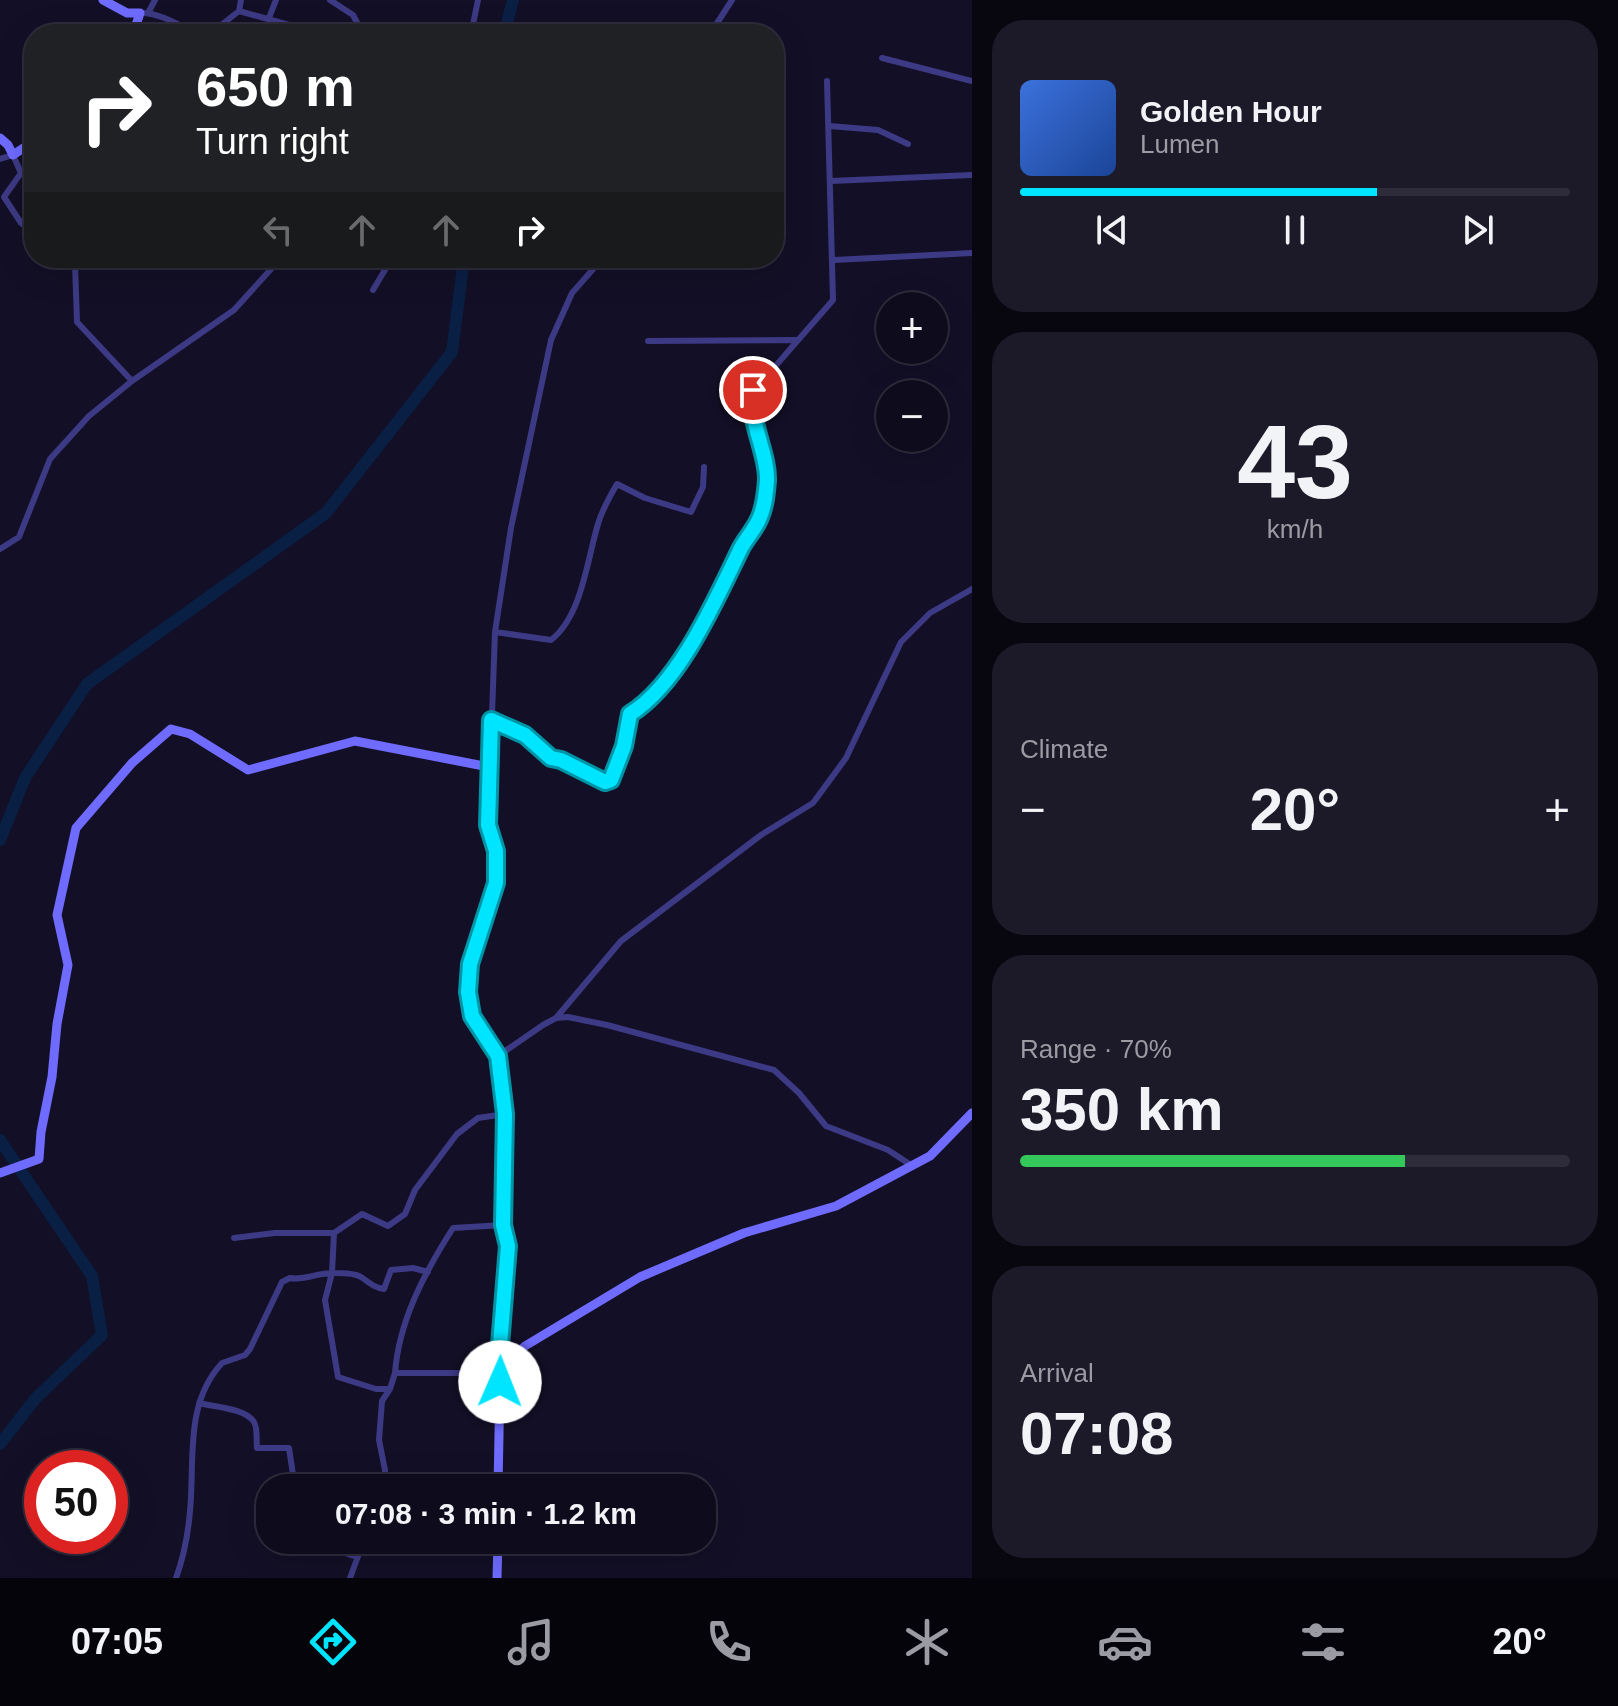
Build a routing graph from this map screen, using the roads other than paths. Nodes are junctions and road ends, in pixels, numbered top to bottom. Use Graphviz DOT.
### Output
graph roads {
  1 [pos="103,0"];
  2 [pos="155,0"];
  3 [pos="241,0"];
  4 [pos="276,0"];
  5 [pos="330,0"];
  6 [pos="478,0"];
  7 [pos="732,0"];
  8 [pos="239,11"];
  9 [pos="144,13"];
  10 [pos="269,18"];
  11 [pos="138,24"];
  12 [pos="172,24"];
  13 [pos="223,24"];
  14 [pos="286,24"];
  15 [pos="358,24"];
  16 [pos="473,24"];
  17 [pos="716,24"];
  18 [pos="882,58"];
  19 [pos="827,81"];
  20 [pos="972,81"];
  21 [pos="829,126"];
  22 [pos="0,138"];
  23 [pos="908,144"];
  24 [pos="24,148"];
  25 [pos="13,155"];
  26 [pos="0,159"];
  27 [pos="972,175"];
  28 [pos="831,181"];
  29 [pos="24,225"];
  30 [pos="972,253"];
  31 [pos="834,260"];
  32 [pos="75,268"];
  33 [pos="272,268"];
  34 [pos="386,268"];
  35 [pos="594,268"];
  36 [pos="373,290"];
  37 [pos="796,340"];
  38 [pos="648,341"];
  39 [pos="132,381"];
  40 [pos="704,467"];
  41 [pos="0,549"];
  42 [pos="972,589"];
  43 [pos="495,632"];
  44 [pos="491,720"];
  45 [pos="489,767"];
  46 [pos="556,1018"];
  47 [pos="498,1056"];
  48 [pos="972,1113"];
  49 [pos="505,1114"];
  50 [pos="911,1165"];
  51 [pos="0,1173"];
  52 [pos="503,1225"];
  53 [pos="334,1233"];
  54 [pos="234,1238"];
  55 [pos="428,1272"];
  56 [pos="332,1273"];
  57 [pos="395,1373"];
  58 [pos="502,1373"];
  59 [pos="390,1389"];
  60 [pos="199,1403"];
  61 [pos="293,1474"];
  62 [pos="385,1474"];
  63 [pos="498,1474"];
  64 [pos="348,1554"];
  65 [pos="358,1554"];
  66 [pos="498,1554"];
  67 [pos="357,1557"];
  68 [pos="176,1578"];
  69 [pos="350,1578"];
  70 [pos="497,1578"];
  1 -- 9 [label="street"];
  2 -- 9 [label="street"];
  3 -- 8 [label="street"];
  4 -- 10 [label="street"];
  5 -- 15 [label="street"];
  6 -- 16 [label="street"];
  7 -- 17 [label="street"];
  8 -- 10 [label="street"];
  8 -- 13 [label="street"];
  9 -- 11 [label="street"];
  9 -- 12 [label="street"];
  10 -- 14 [label="street"];
  18 -- 20 [label="street"];
  19 -- 21 [label="street"];
  21 -- 23 [label="street"];
  21 -- 28 [label="street"];
  22 -- 25 [label="street"];
  24 -- 25 [label="street"];
  25 -- 26 [label="street"];
  25 -- 29 [label="street"];
  27 -- 28 [label="street"];
  28 -- 31 [label="street"];
  30 -- 31 [label="street"];
  31 -- 37 [label="street"];
  32 -- 39 [label="street"];
  33 -- 39 [label="street"];
  34 -- 36 [label="street"];
  35 -- 43 [label="street"];
  37 -- 38 [label="street"];
  37 -- 44 [label="street"];
  39 -- 41 [label="street"];
  40 -- 43 [label="street"];
  42 -- 46 [label="street"];
  43 -- 44 [label="street"];
  44 -- 45 [label="street"];
  45 -- 47 [label="street"];
  45 -- 51 [label="street"];
  46 -- 47 [label="street"];
  46 -- 50 [label="street"];
  47 -- 49 [label="street"];
  48 -- 50 [label="street"];
  49 -- 52 [label="street"];
  49 -- 53 [label="street"];
  50 -- 58 [label="street"];
  52 -- 55 [label="street"];
  52 -- 58 [label="street"];
  53 -- 54 [label="street"];
  53 -- 56 [label="street"];
  55 -- 56 [label="street"];
  55 -- 57 [label="street"];
  56 -- 59 [label="street"];
  56 -- 60 [label="street"];
  57 -- 58 [label="street"];
  57 -- 59 [label="street"];
  58 -- 63 [label="street"];
  59 -- 62 [label="street"];
  60 -- 61 [label="street"];
  60 -- 68 [label="street"];
  64 -- 67 [label="street"];
  65 -- 67 [label="street"];
  66 -- 70 [label="street"];
  67 -- 69 [label="street"];
}
